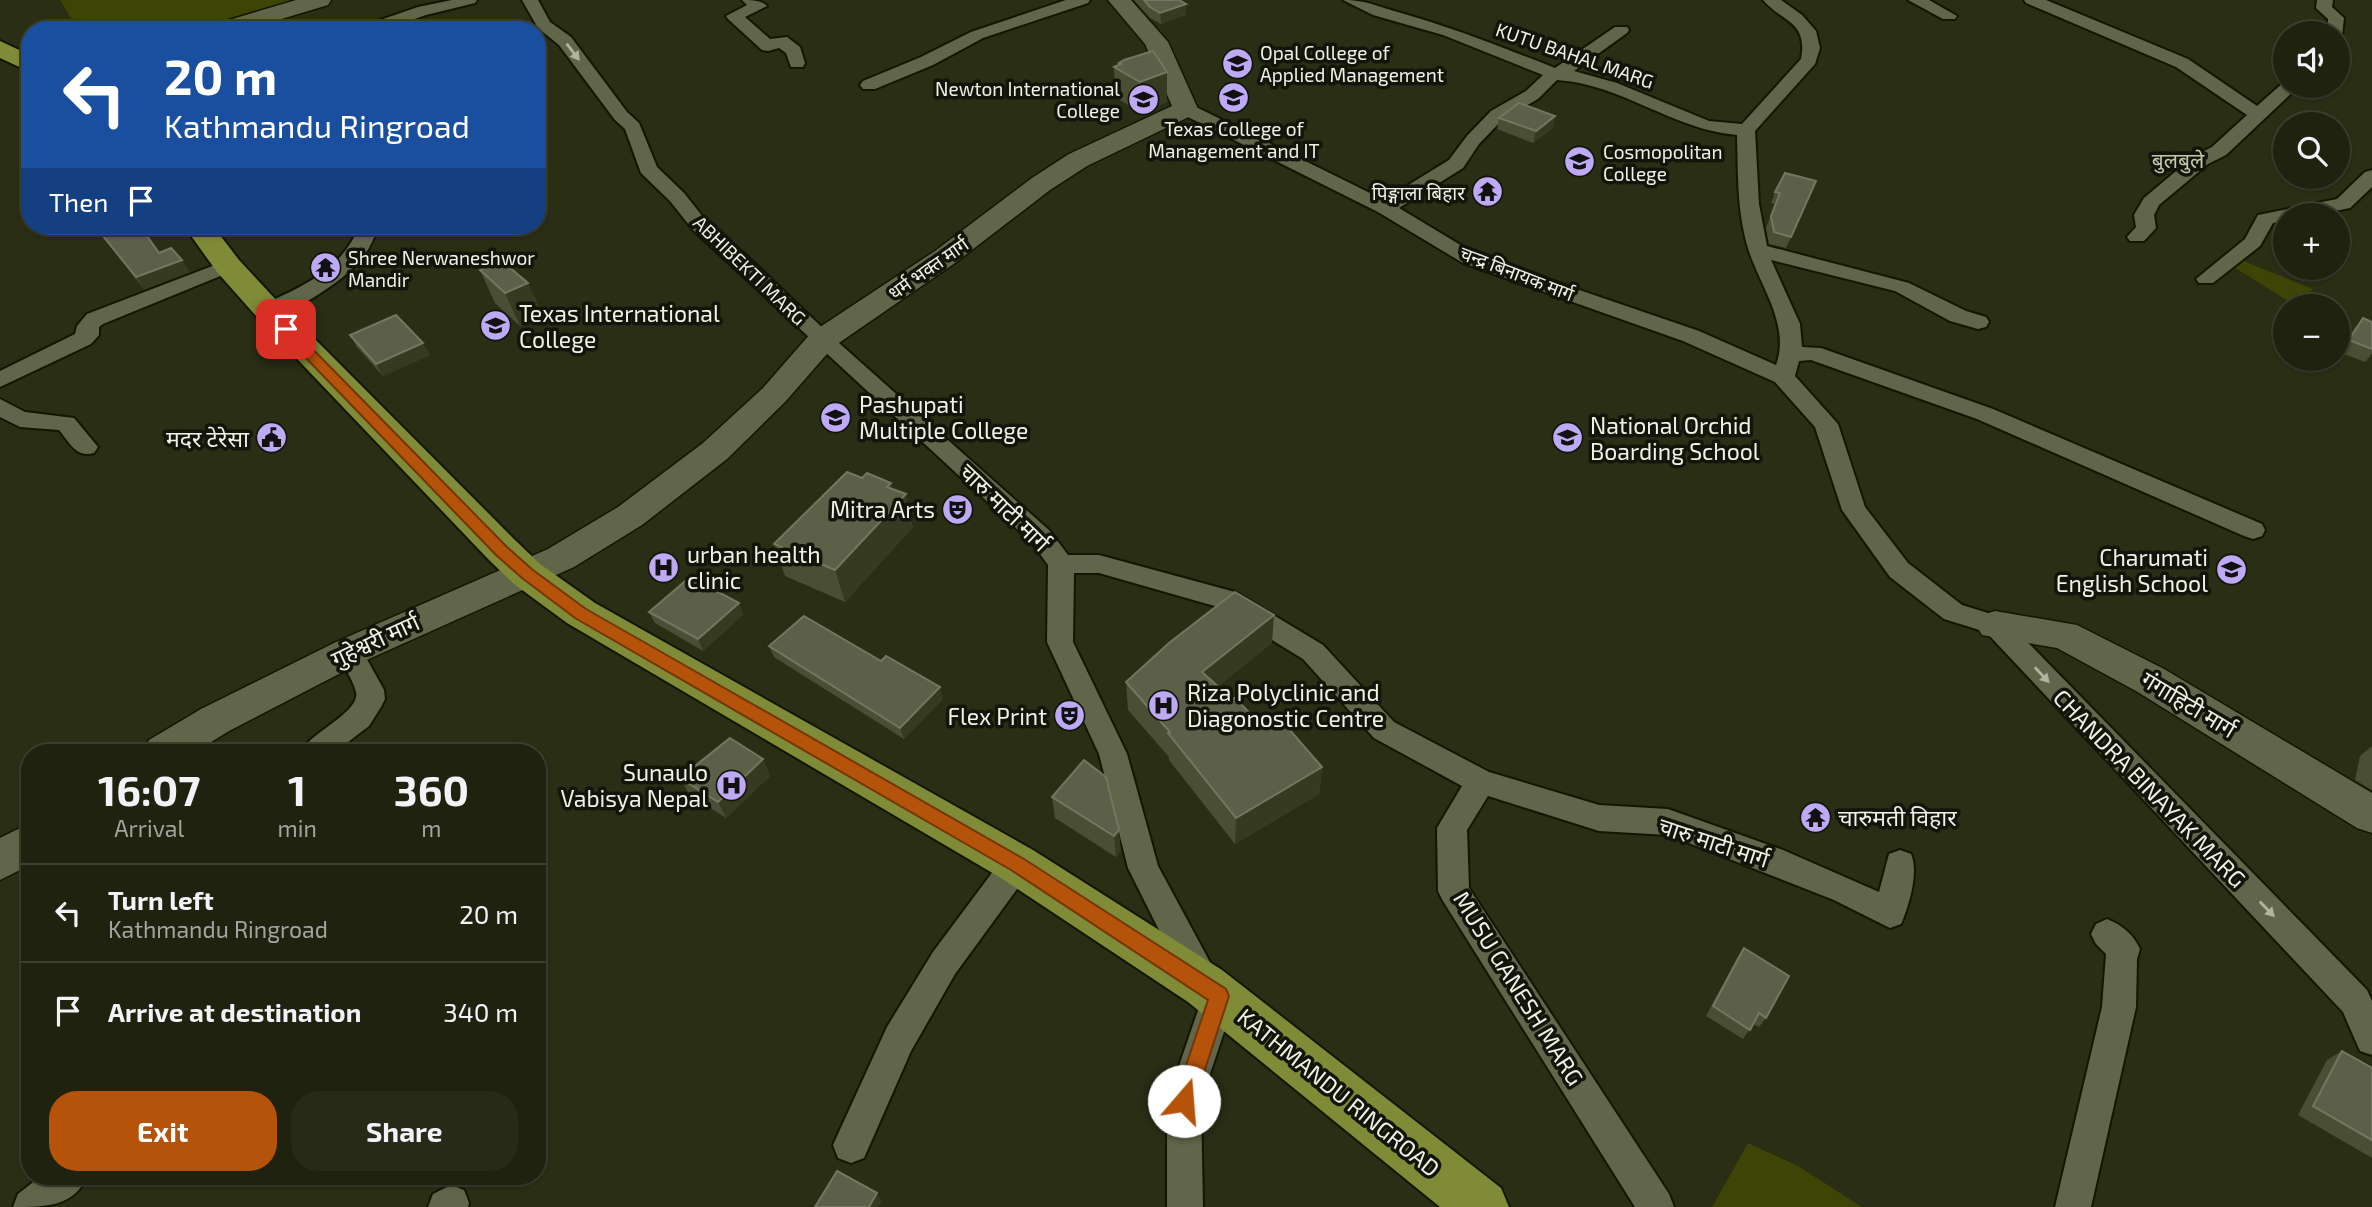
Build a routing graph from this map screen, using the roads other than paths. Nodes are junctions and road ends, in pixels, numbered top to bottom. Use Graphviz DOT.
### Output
graph roads {
  1 [pos="320,0"];
  2 [pos="469,0"];
  3 [pos="530,0"];
  4 [pos="750,0"];
  5 [pos="1082,0"];
  6 [pos="1119,0"];
  7 [pos="1351,0"];
  8 [pos="1771,0"];
  9 [pos="1916,0"];
  10 [pos="2032,0"];
  11 [pos="2325,0"];
  12 [pos="1949,16"];
  13 [pos="250,21"];
  14 [pos="392,21"];
  15 [pos="542,21"];
  16 [pos="2336,21"];
  17 [pos="546,27"];
  18 [pos="1621,30"];
  19 [pos="0,48"];
  20 [pos="21,60"];
  21 [pos="797,63"];
  22 [pos="1556,75"];
  23 [pos="869,85"];
  24 [pos="2276,98"];
  25 [pos="1186,109"];
  26 [pos="2257,114"];
  27 [pos="1746,130"];
  28 [pos="2372,176"];
  29 [pos="1385,208"];
  30 [pos="205,235"];
  31 [pos="367,235"];
  32 [pos="2137,237"];
  33 [pos="1757,250"];
  34 [pos="228,266"];
  35 [pos="2206,279"];
  36 [pos="268,310"];
  37 [pos="1978,322"];
  38 [pos="822,340"];
  39 [pos="1793,355"];
  40 [pos="1783,377"];
  41 [pos="0,380"];
  42 [pos="0,406"];
  43 [pos="86,447"];
  44 [pos="2253,530"];
  45 [pos="592,538"];
  46 [pos="1061,564"];
  47 [pos="522,569"];
  48 [pos="1899,570"];
  49 [pos="1995,625"];
  50 [pos="349,652"];
  51 [pos="148,744"];
  52 [pos="176,744"];
  53 [pos="325,744"];
  54 [pos="1481,782"];
  55 [pos="2372,815"];
  56 [pos="21,828"];
  57 [pos="0,841"];
  58 [pos="21,847"];
  59 [pos="0,861"];
  60 [pos="1017,864"];
  61 [pos="1900,864"];
  62 [pos="2107,934"];
  63 [pos="1212,991"];
  64 [pos="2372,1040"];
  65 [pos="851,1145"];
  66 [pos="59,1185"];
  67 [pos="31,1207"];
  68 [pos="1185,1207"];
  69 [pos="1482,1207"];
  70 [pos="1656,1207"];
  71 [pos="2074,1207"];
  1 -- 13 [label="main road"];
  2 -- 14 [label="street"];
  3 -- 15 [label="street, ABHIBEKTI MARG, one-way"];
  4 -- 21 [label="street"];
  5 -- 23 [label="street"];
  6 -- 25 [label="main road"];
  7 -- 22 [label="street, KUTU BAHAL MARG"];
  8 -- 27 [label="street"];
  9 -- 12 [label="street"];
  10 -- 26 [label="street"];
  11 -- 16 [label="street"];
  17 -- 38 [label="street, ABHIBEKTI MARG, one-way"];
  18 -- 22 [label="street"];
  19 -- 20 [label="highway"];
  22 -- 27 [label="street, KUTU BAHAL MARG"];
  22 -- 29 [label="street"];
  24 -- 26 [label="street"];
  25 -- 29 [label="street, चन्द्र बिनायक मार्ग"];
  25 -- 38 [label="main road, धर्म भक्त मार्ग"];
  26 -- 32 [label="street"];
  27 -- 33 [label="street"];
  28 -- 35 [label="street"];
  29 -- 40 [label="street, चन्द्र बिनायक मार्ग"];
  30 -- 34 [label="highway, KATHMANDU RINGROAD"];
  31 -- 36 [label="street"];
  33 -- 37 [label="street"];
  33 -- 39 [label="street"];
  34 -- 36 [label="highway, KATHMANDU RINGROAD"];
  34 -- 41 [label="street"];
  36 -- 47 [label="highway, KATHMANDU RINGROAD"];
  38 -- 45 [label="main road, धर्म भक्त मार्ग"];
  38 -- 46 [label="street, चारु माटी मार्ग"];
  39 -- 40 [label="street"];
  39 -- 44 [label="street"];
  40 -- 48 [label="street, चन्द्र बिनायक मार्ग"];
  42 -- 43 [label="street"];
  45 -- 47 [label="main road, गुहेश्वरी मार्ग"];
  46 -- 54 [label="street"];
  46 -- 63 [label="street"];
  47 -- 50 [label="main road, गुहेश्वरी मार्ग"];
  47 -- 51 [label="main road"];
  47 -- 60 [label="highway, KATHMANDU RINGROAD"];
  48 -- 49 [label="street, CHANDRA BINAYAK MARG"];
  49 -- 55 [label="main road, गंगाहिटी मार्ग"];
  49 -- 64 [label="street, CHANDRA BINAYAK MARG, one-way"];
  50 -- 52 [label="main road, गुहेश्वरी मार्ग"];
  50 -- 53 [label="street"];
  54 -- 61 [label="street, चारु माटी मार्ग"];
  54 -- 70 [label="street, MUSU GANESH MARG"];
  56 -- 57 [label="main road"];
  58 -- 59 [label="main road"];
  60 -- 63 [label="highway, KATHMANDU RINGROAD"];
  60 -- 65 [label="street"];
  62 -- 71 [label="street"];
  63 -- 68 [label="street"];
  63 -- 69 [label="highway, KATHMANDU RINGROAD"];
  66 -- 67 [label="street"];
}
